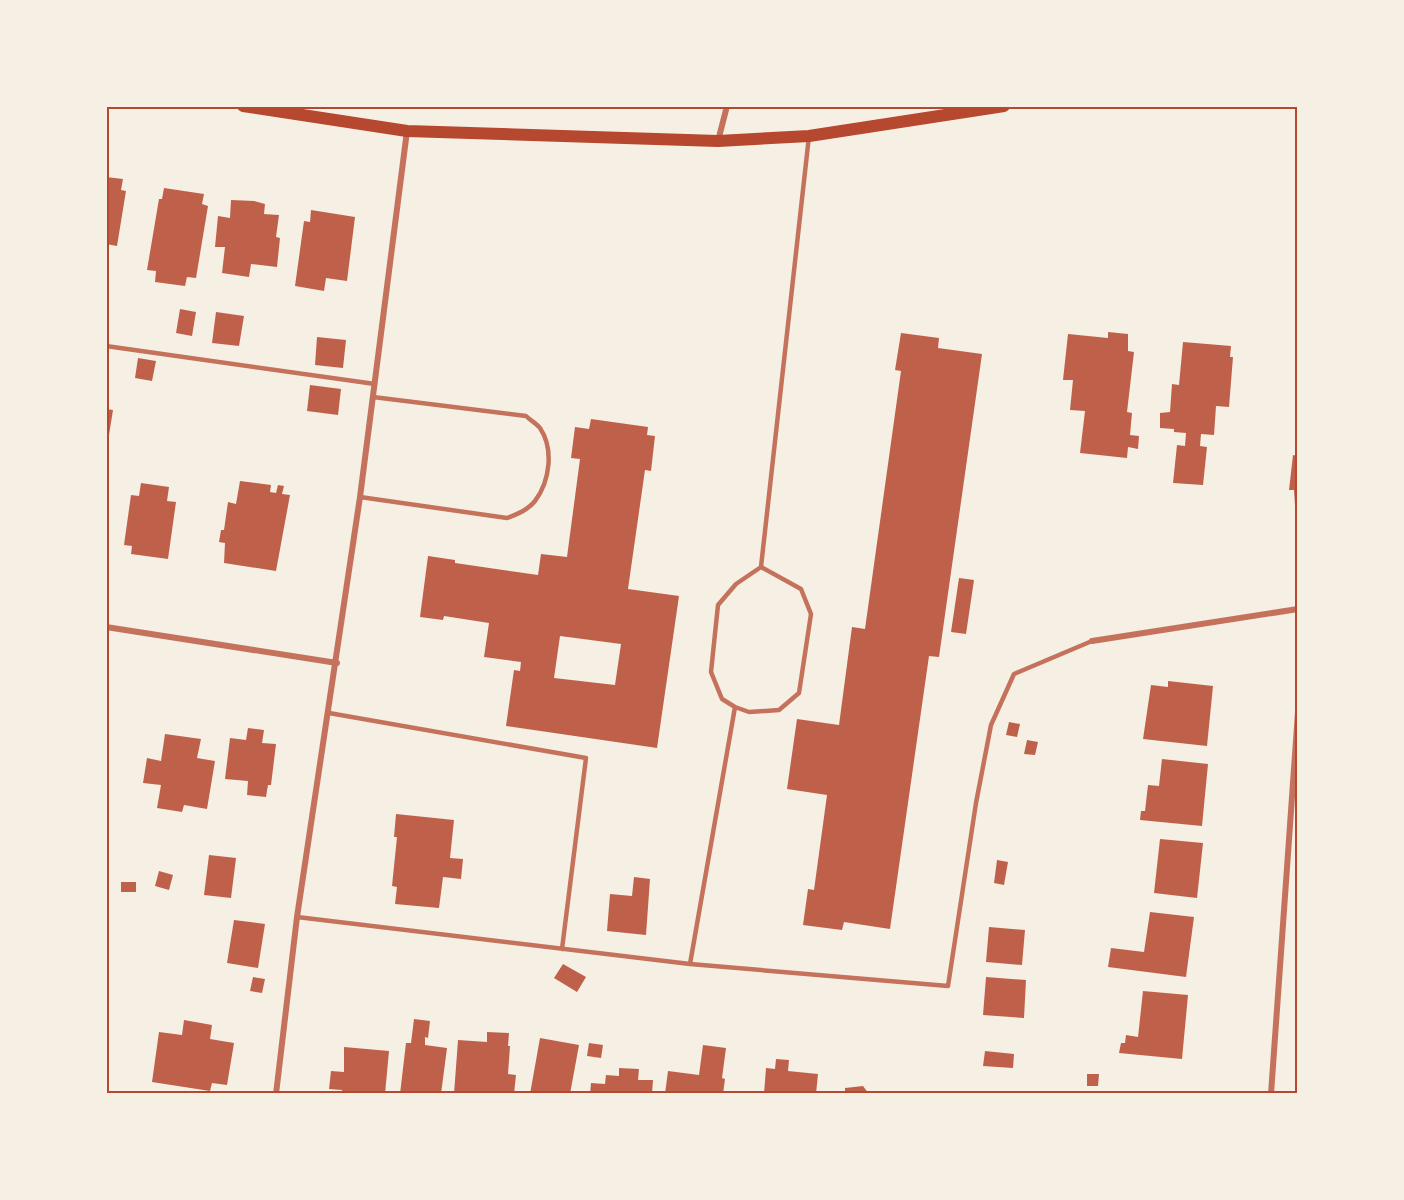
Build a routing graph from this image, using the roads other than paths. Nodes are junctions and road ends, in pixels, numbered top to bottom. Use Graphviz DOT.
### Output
graph roads {
  1 [pos="243,106"];
  2 [pos="727,106"];
  3 [pos="1004,106"];
  4 [pos="407,131"];
  5 [pos="809,136"];
  6 [pos="718,141"];
  7 [pos="106,346"];
  8 [pos="375,384"];
  9 [pos="373,397"];
  10 [pos="360,497"];
  11 [pos="761,567"];
  12 [pos="1298,609"];
  13 [pos="106,627"];
  14 [pos="1092,641"];
  15 [pos="337,663"];
  16 [pos="735,707"];
  17 [pos="1298,712"];
  18 [pos="329,713"];
  19 [pos="297,917"];
  20 [pos="562,949"];
  21 [pos="690,964"];
  22 [pos="276,1094"];
  23 [pos="1271,1094"];
  1 -- 4 [label="main road"];
  2 -- 6 [label="street"];
  3 -- 5 [label="main road"];
  4 -- 6 [label="main road"];
  4 -- 8 [label="street"];
  5 -- 6 [label="main road"];
  5 -- 11 [label="lane"];
  7 -- 8 [label="lane"];
  8 -- 9 [label="street"];
  9 -- 10 [label="street"];
  9 -- 10 [label="lane"];
  10 -- 15 [label="street"];
  11 -- 16 [label="lane"];
  11 -- 16 [label="lane"];
  12 -- 14 [label="street"];
  13 -- 15 [label="street"];
  14 -- 21 [label="lane"];
  15 -- 18 [label="street"];
  16 -- 21 [label="lane"];
  17 -- 23 [label="street"];
  18 -- 19 [label="street"];
  18 -- 20 [label="lane"];
  19 -- 20 [label="lane"];
  19 -- 22 [label="street"];
  20 -- 21 [label="lane"];
}
